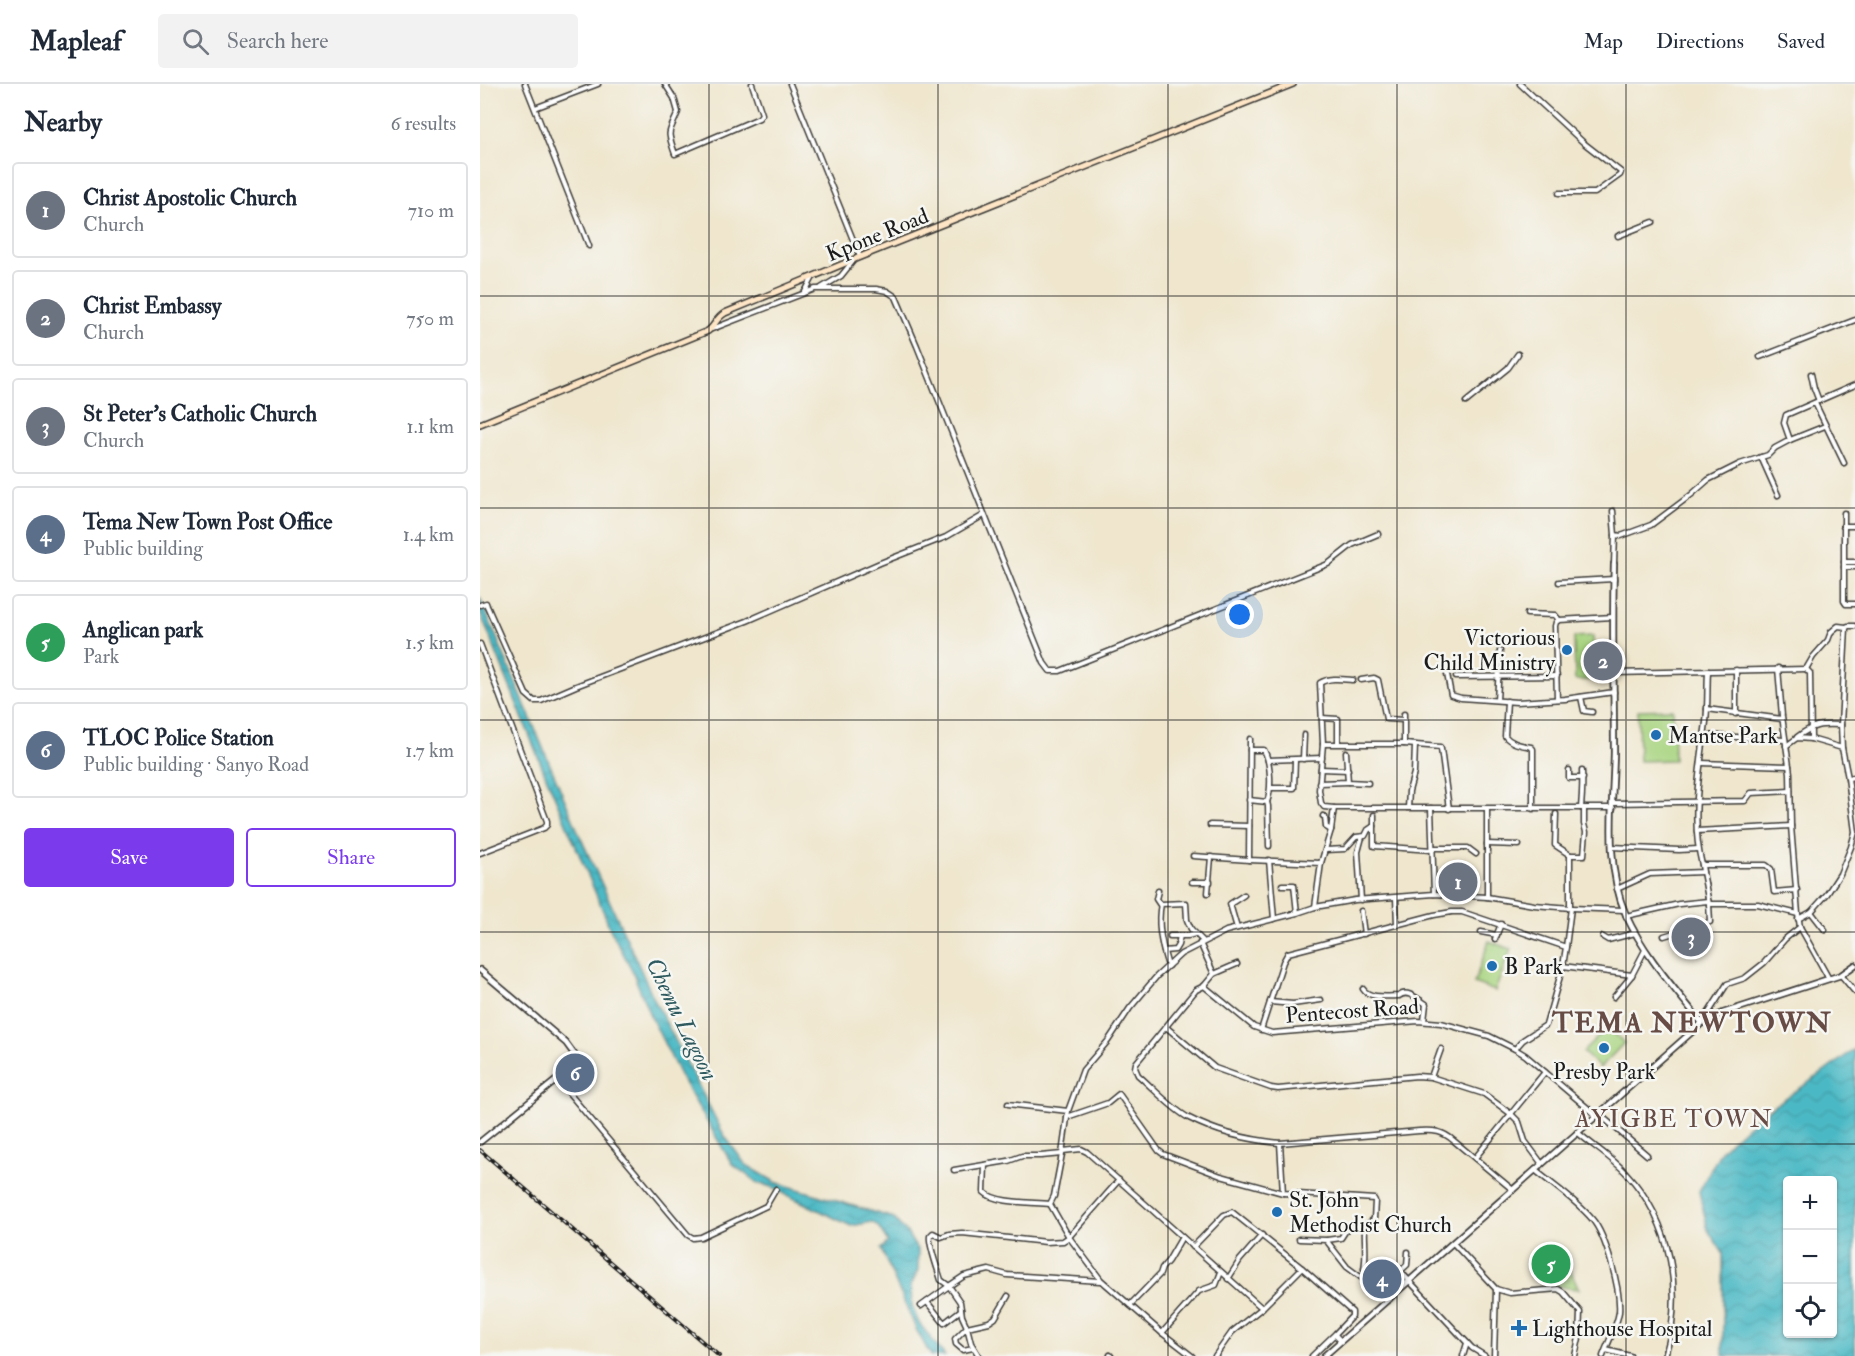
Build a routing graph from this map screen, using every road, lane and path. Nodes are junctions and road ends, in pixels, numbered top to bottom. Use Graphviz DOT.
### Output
graph roads {
  1 [pos="525,84"];
  2 [pos="598,84"];
  3 [pos="665,84"];
  4 [pos="752,84"];
  5 [pos="790,84"];
  6 [pos="1293,84"];
  7 [pos="1520,84"];
  8 [pos="535,108"];
  9 [pos="1559,193"];
  10 [pos="1653,222"];
  11 [pos="1618,236"];
  12 [pos="589,246"];
  13 [pos="860,257"];
  14 [pos="853,260"];
  15 [pos="813,277"];
  16 [pos="820,289"];
  17 [pos="805,293"];
  18 [pos="1855,320"];
  19 [pos="711,329"];
  20 [pos="1518,354"];
  21 [pos="1760,357"];
  22 [pos="1811,374"];
  23 [pos="1855,385"];
  24 [pos="1466,402"];
  25 [pos="1817,402"];
  26 [pos="480,424"];
  27 [pos="1825,426"];
  28 [pos="1790,440"];
  29 [pos="1761,457"];
  30 [pos="1844,463"];
  31 [pos="1778,495"];
  32 [pos="1613,511"];
  33 [pos="1844,513"];
  34 [pos="984,514"];
  35 [pos="1844,526"];
  36 [pos="1855,526"];
  37 [pos="1378,534"];
  38 [pos="1615,535"];
  39 [pos="1844,562"];
  40 [pos="1855,562"];
  41 [pos="1614,564"];
  42 [pos="1844,567"];
  43 [pos="1855,567"];
  44 [pos="1614,579"];
  45 [pos="1559,582"];
  46 [pos="1855,604"];
  47 [pos="481,605"];
  48 [pos="1527,614"];
  49 [pos="1614,616"];
  50 [pos="1559,620"];
  51 [pos="1855,626"];
  52 [pos="1846,627"];
  53 [pos="480,644"];
  54 [pos="1500,651"];
  55 [pos="1778,668"];
  56 [pos="1806,669"];
  57 [pos="1736,670"];
  58 [pos="1708,672"];
  59 [pos="1614,673"];
  60 [pos="1447,674"];
  61 [pos="1456,676"];
  62 [pos="1498,676"];
  63 [pos="1557,676"];
  64 [pos="1353,680"];
  65 [pos="1361,680"];
  66 [pos="1614,692"];
  67 [pos="1581,697"];
  68 [pos="1557,699"];
  69 [pos="1497,700"];
  70 [pos="1507,702"];
  71 [pos="1707,710"];
  72 [pos="1592,712"];
  73 [pos="1404,714"];
  74 [pos="1736,714"];
  75 [pos="1322,718"];
  76 [pos="1782,719"];
  77 [pos="1404,720"];
  78 [pos="1841,725"];
  79 [pos="1810,727"];
  80 [pos="1304,735"];
  81 [pos="1704,735"];
  82 [pos="1797,738"];
  83 [pos="1250,739"];
  84 [pos="1811,739"];
  85 [pos="1785,740"];
  86 [pos="1338,743"];
  87 [pos="1323,744"];
  88 [pos="1404,744"];
  89 [pos="1415,745"];
  90 [pos="1786,746"];
  91 [pos="1842,748"];
  92 [pos="1250,750"];
  93 [pos="1346,752"];
  94 [pos="1322,758"];
  95 [pos="1303,759"];
  96 [pos="1268,760"];
  97 [pos="1295,760"];
  98 [pos="1701,763"];
  99 [pos="1789,766"];
  100 [pos="1321,770"];
  101 [pos="1348,770"];
  102 [pos="1569,770"];
  103 [pos="1582,771"];
  104 [pos="1855,777"];
  105 [pos="1582,778"];
  106 [pos="1848,778"];
  107 [pos="1348,782"];
  108 [pos="1319,783"];
  109 [pos="1368,783"];
  110 [pos="1271,788"];
  111 [pos="1790,791"];
  112 [pos="1249,800"];
  113 [pos="1698,801"];
  114 [pos="1267,802"];
  115 [pos="1613,806"];
  116 [pos="1334,808"];
  117 [pos="1408,808"];
  118 [pos="1431,808"];
  119 [pos="1582,808"];
  120 [pos="1449,809"];
  121 [pos="1487,809"];
  122 [pos="1533,809"];
  123 [pos="1556,814"];
  124 [pos="1374,815"];
  125 [pos="1323,816"];
  126 [pos="1209,825"];
  127 [pos="1374,825"];
  128 [pos="1248,826"];
  129 [pos="1791,826"];
  130 [pos="1331,830"];
  131 [pos="1697,831"];
  132 [pos="1855,831"];
  133 [pos="1362,837"];
  134 [pos="1488,844"];
  135 [pos="1519,845"];
  136 [pos="1269,846"];
  137 [pos="1611,847"];
  138 [pos="1433,849"];
  139 [pos="1698,849"];
  140 [pos="1326,850"];
  141 [pos="480,853"];
  142 [pos="1476,854"];
  143 [pos="1570,855"];
  144 [pos="1193,856"];
  145 [pos="1211,857"];
  146 [pos="1249,860"];
  147 [pos="1269,860"];
  148 [pos="1321,862"];
  149 [pos="1702,865"];
  150 [pos="1703,872"];
  151 [pos="1192,882"];
  152 [pos="1210,882"];
  153 [pos="1282,885"];
  154 [pos="1617,889"];
  155 [pos="1797,890"];
  156 [pos="1158,891"];
  157 [pos="1209,893"];
  158 [pos="1434,894"];
  159 [pos="1244,895"];
  160 [pos="1488,897"];
  161 [pos="1395,898"];
  162 [pos="1361,900"];
  163 [pos="1709,902"];
  164 [pos="1160,905"];
  165 [pos="1315,907"];
  166 [pos="1571,908"];
  167 [pos="1624,910"];
  168 [pos="1361,911"];
  169 [pos="1811,912"];
  170 [pos="1297,913"];
  171 [pos="1626,916"];
  172 [pos="1798,916"];
  173 [pos="1274,919"];
  174 [pos="1501,924"];
  175 [pos="1397,925"];
  176 [pos="1800,927"];
  177 [pos="1237,928"];
  178 [pos="1825,930"];
  179 [pos="1481,932"];
  180 [pos="1635,933"];
  181 [pos="1195,934"];
  182 [pos="1364,934"];
  183 [pos="1170,936"];
  184 [pos="1180,936"];
  185 [pos="1664,936"];
  186 [pos="1603,937"];
  187 [pos="1202,942"];
  188 [pos="1566,947"];
  189 [pos="1645,950"];
  190 [pos="1164,951"];
  191 [pos="1238,964"];
  192 [pos="1855,965"];
  193 [pos="1168,966"];
  194 [pos="1563,966"];
  195 [pos="480,970"];
  196 [pos="1214,974"];
  197 [pos="1632,975"];
  198 [pos="1841,975"];
  199 [pos="1829,979"];
  200 [pos="1204,986"];
  201 [pos="1363,989"];
  202 [pos="1855,992"];
  203 [pos="1614,997"];
  204 [pos="1321,1000"];
  205 [pos="1270,1002"];
  206 [pos="1424,1021"];
  207 [pos="1702,1023"];
  208 [pos="1166,1027"];
  209 [pos="1261,1030"];
  210 [pos="1441,1049"];
  211 [pos="1515,1049"];
  212 [pos="1545,1072"];
  213 [pos="1431,1077"];
  214 [pos="558,1080"];
  215 [pos="1008,1104"];
  216 [pos="1068,1111"];
  217 [pos="1511,1114"];
  218 [pos="1598,1115"];
  219 [pos="1067,1117"];
  220 [pos="1577,1132"];
  221 [pos="481,1142"];
  222 [pos="1280,1143"];
  223 [pos="1062,1152"];
  224 [pos="1647,1155"];
  225 [pos="1475,1158"];
  226 [pos="1542,1164"];
  227 [pos="985,1165"];
  228 [pos="954,1170"];
  229 [pos="1535,1170"];
  230 [pos="1119,1180"];
  231 [pos="776,1189"];
  232 [pos="1513,1190"];
  233 [pos="1283,1193"];
  234 [pos="1050,1204"];
  235 [pos="1365,1226"];
  236 [pos="1262,1235"];
  237 [pos="1069,1237"];
  238 [pos="1182,1237"];
  239 [pos="1299,1239"];
  240 [pos="1326,1240"];
  241 [pos="1453,1243"];
  242 [pos="1193,1247"];
  243 [pos="1408,1252"];
  244 [pos="1302,1268"];
  245 [pos="1400,1271"];
  246 [pos="1221,1272"];
  247 [pos="1228,1279"];
  248 [pos="1101,1280"];
  249 [pos="1366,1280"];
  250 [pos="1411,1281"];
  251 [pos="949,1286"];
  252 [pos="1496,1289"];
  253 [pos="1380,1290"];
  254 [pos="1008,1296"];
  255 [pos="1390,1299"];
  256 [pos="927,1302"];
  257 [pos="1131,1305"];
  258 [pos="921,1306"];
  259 [pos="1262,1308"];
  260 [pos="961,1310"];
  261 [pos="968,1327"];
  262 [pos="1161,1333"];
  263 [pos="1335,1334"];
  264 [pos="1341,1341"];
  265 [pos="1467,1342"];
  266 [pos="973,1348"];
  267 [pos="1606,1350"];
  268 [pos="979,1356"];
  269 [pos="1192,1356"];
  270 [pos="1215,1356"];
  271 [pos="1312,1356"];
  272 [pos="1324,1356"];
  273 [pos="1463,1356"];
  274 [pos="1485,1356"];
  275 [pos="1494,1356"];
  276 [pos="1575,1356"];
  277 [pos="1603,1356"];
  278 [pos="1630,1356"];
  279 [pos="1665,1356"];
  1 -- 8 [label="street"];
  2 -- 8 [label="street"];
  3 -- 4 [label="street"];
  5 -- 13 [label="street"];
  6 -- 13 [label="main road, Kpone Road"];
  7 -- 9 [label="street"];
  8 -- 12 [label="street"];
  10 -- 11 [label="street"];
  13 -- 14 [label="main road, Kpone Road"];
  14 -- 15 [label="main road, Kpone Road"];
  14 -- 16 [label="street"];
  15 -- 17 [label="street"];
  15 -- 19 [label="main road, Kpone Road"];
  16 -- 17 [label="street"];
  16 -- 34 [label="street"];
  17 -- 19 [label="street"];
  18 -- 21 [label="street"];
  19 -- 26 [label="main road, Kpone Road"];
  20 -- 24 [label="street"];
  22 -- 25 [label="street"];
  23 -- 25 [label="street"];
  25 -- 27 [label="street"];
  25 -- 28 [label="street"];
  27 -- 28 [label="street"];
  27 -- 30 [label="street"];
  28 -- 29 [label="street"];
  29 -- 31 [label="street"];
  29 -- 38 [label="street"];
  32 -- 38 [label="street"];
  33 -- 35 [label="street"];
  34 -- 37 [label="street"];
  34 -- 47 [label="street"];
  35 -- 36 [label="street"];
  35 -- 39 [label="street"];
  38 -- 41 [label="street"];
  39 -- 40 [label="street"];
  39 -- 42 [label="street"];
  41 -- 44 [label="street"];
  42 -- 43 [label="street"];
  42 -- 46 [label="street"];
  44 -- 45 [label="street"];
  44 -- 49 [label="street"];
  48 -- 50 [label="street"];
  49 -- 50 [label="street"];
  49 -- 59 [label="street"];
  50 -- 63 [label="street"];
  51 -- 52 [label="street"];
  52 -- 56 [label="street"];
  52 -- 78 [label="street"];
  53 -- 141 [label="street"];
  54 -- 62 [label="street"];
  55 -- 56 [label="street"];
  55 -- 57 [label="street"];
  55 -- 76 [label="street"];
  56 -- 79 [label="street"];
  57 -- 58 [label="street"];
  57 -- 74 [label="street"];
  58 -- 59 [label="street"];
  58 -- 71 [label="street"];
  59 -- 66 [label="street"];
  60 -- 69 [label="street"];
  61 -- 62 [label="street"];
  62 -- 63 [label="street"];
  62 -- 69 [label="street"];
  63 -- 68 [label="street"];
  64 -- 75 [label="street"];
  65 -- 77 [label="street"];
  66 -- 67 [label="street"];
  66 -- 115 [label="street"];
  67 -- 68 [label="street"];
  67 -- 72 [label="street"];
  68 -- 70 [label="street"];
  69 -- 70 [label="street"];
  70 -- 122 [label="street"];
  71 -- 74 [label="street"];
  71 -- 81 [label="street"];
  73 -- 77 [label="street"];
  74 -- 76 [label="street"];
  75 -- 86 [label="street"];
  75 -- 87 [label="street"];
  76 -- 85 [label="street"];
  77 -- 88 [label="street"];
  78 -- 79 [label="street"];
  78 -- 91 [label="street"];
  79 -- 82 [label="street"];
  79 -- 84 [label="street"];
  80 -- 95 [label="street"];
  81 -- 85 [label="street"];
  81 -- 98 [label="street"];
  82 -- 84 [label="street"];
  82 -- 90 [label="street"];
  83 -- 92 [label="street"];
  84 -- 91 [label="street"];
  85 -- 90 [label="street"];
  86 -- 87 [label="street"];
  86 -- 88 [label="street"];
  87 -- 94 [label="street"];
  88 -- 89 [label="street"];
  89 -- 117 [label="street"];
  89 -- 120 [label="street"];
  90 -- 99 [label="street"];
  91 -- 106 [label="street"];
  92 -- 96 [label="street"];
  92 -- 112 [label="street"];
  93 -- 101 [label="street"];
  94 -- 95 [label="street"];
  94 -- 100 [label="street"];
  95 -- 97 [label="street"];
  96 -- 97 [label="street"];
  96 -- 110 [label="street"];
  97 -- 110 [label="street"];
  98 -- 99 [label="street"];
  98 -- 113 [label="street"];
  99 -- 111 [label="street"];
  100 -- 101 [label="street"];
  100 -- 108 [label="street"];
  101 -- 107 [label="street"];
  102 -- 105 [label="street"];
  103 -- 105 [label="street"];
  104 -- 106 [label="street"];
  105 -- 119 [label="street"];
  106 -- 132 [label="street"];
  107 -- 108 [label="street"];
  107 -- 109 [label="street"];
  108 -- 116 [label="street"];
  110 -- 114 [label="street"];
  111 -- 113 [label="street"];
  111 -- 129 [label="street"];
  112 -- 114 [label="street"];
  112 -- 128 [label="street"];
  113 -- 115 [label="street"];
  113 -- 131 [label="street"];
  114 -- 136 [label="street"];
  115 -- 119 [label="street"];
  115 -- 137 [label="street"];
  116 -- 117 [label="street"];
  116 -- 130 [label="street"];
  117 -- 118 [label="street"];
  118 -- 120 [label="street"];
  118 -- 138 [label="street"];
  119 -- 122 [label="street"];
  119 -- 143 [label="street"];
  120 -- 121 [label="street"];
  121 -- 122 [label="street"];
  121 -- 134 [label="street"];
  123 -- 143 [label="street"];
  124 -- 127 [label="street"];
  125 -- 130 [label="street"];
  126 -- 128 [label="street"];
  127 -- 133 [label="street"];
  127 -- 138 [label="street"];
  128 -- 146 [label="street"];
  129 -- 131 [label="street"];
  129 -- 155 [label="street"];
  130 -- 140 [label="street"];
  131 -- 139 [label="street"];
  132 -- 169 [label="street"];
  133 -- 140 [label="street"];
  133 -- 162 [label="street"];
  134 -- 135 [label="street"];
  134 -- 160 [label="street"];
  137 -- 139 [label="street"];
  137 -- 154 [label="street"];
  138 -- 142 [label="street"];
  138 -- 158 [label="street"];
  139 -- 149 [label="street"];
  140 -- 148 [label="street"];
  143 -- 166 [label="street"];
  144 -- 145 [label="street"];
  145 -- 146 [label="street"];
  145 -- 152 [label="street"];
  146 -- 147 [label="street"];
  147 -- 148 [label="street"];
  147 -- 173 [label="street"];
  148 -- 165 [label="street"];
  149 -- 150 [label="street"];
  149 -- 155 [label="street"];
  150 -- 154 [label="street"];
  150 -- 163 [label="street"];
  151 -- 152 [label="street"];
  152 -- 157 [label="street"];
  153 -- 170 [label="street"];
  154 -- 167 [label="street"];
  155 -- 172 [label="street"];
  156 -- 164 [label="street"];
  158 -- 160 [label="street"];
  158 -- 161 [label="street"];
  159 -- 177 [label="street"];
  160 -- 166 [label="street"];
  161 -- 162 [label="street"];
  161 -- 175 [label="street"];
  162 -- 165 [label="street"];
  163 -- 171 [label="street"];
  163 -- 172 [label="street"];
  163 -- 185 [label="street"];
  164 -- 181 [label="street"];
  164 -- 190 [label="street"];
  165 -- 170 [label="street"];
  166 -- 167 [label="street"];
  166 -- 188 [label="street"];
  167 -- 171 [label="street"];
  168 -- 182 [label="street"];
  169 -- 172 [label="street"];
  169 -- 178 [label="street"];
  170 -- 173 [label="street"];
  171 -- 180 [label="street"];
  172 -- 176 [label="street"];
  173 -- 177 [label="street"];
  174 -- 175 [label="street"];
  174 -- 179 [label="street"];
  174 -- 188 [label="street"];
  175 -- 182 [label="street"];
  176 -- 199 [label="street"];
  176 -- 207 [label="street"];
  177 -- 187 [label="street"];
  180 -- 186 [label="street"];
  180 -- 189 [label="street"];
  181 -- 184 [label="street"];
  181 -- 187 [label="street"];
  182 -- 205 [label="street"];
  183 -- 184 [label="street"];
  184 -- 190 [label="street"];
  187 -- 193 [label="street"];
  187 -- 196 [label="street"];
  188 -- 194 [label="street"];
  189 -- 197 [label="street"];
  189 -- 207 [label="street"];
  190 -- 193 [label="street"];
  191 -- 196 [label="street"];
  192 -- 198 [label="street"];
  193 -- 216 [label="street"];
  194 -- 197 [label="street"];
  194 -- 211 [label="street"];
  195 -- 214 [label="street"];
  196 -- 200 [label="street"];
  197 -- 203 [label="street"];
  198 -- 199 [label="street"];
  198 -- 202 [label="street"];
  199 -- 207 [label="street"];
  200 -- 208 [label="street"];
  200 -- 209 [label="street, Pentecost Road"];
  201 -- 206 [label="street"];
  204 -- 205 [label="street"];
  205 -- 209 [label="street"];
  206 -- 209 [label="street, Pentecost Road"];
  206 -- 211 [label="street, Pentecost Road"];
  207 -- 218 [label="street"];
  208 -- 213 [label="street"];
  208 -- 222 [label="street"];
  210 -- 213 [label="street"];
  211 -- 212 [label="street, Pentecost Road"];
  212 -- 217 [label="street"];
  212 -- 218 [label="street, Pentecost Road"];
  213 -- 217 [label="street"];
  214 -- 221 [label="street"];
  214 -- 231 [label="street"];
  215 -- 216 [label="street"];
  216 -- 219 [label="street"];
  217 -- 225 [label="street"];
  217 -- 226 [label="street"];
  218 -- 220 [label="street"];
  218 -- 224 [label="street, Pentecost Road"];
  219 -- 223 [label="street"];
  219 -- 233 [label="street"];
  220 -- 226 [label="street"];
  220 -- 279 [label="street"];
  222 -- 225 [label="street"];
  222 -- 233 [label="street"];
  223 -- 227 [label="street"];
  223 -- 230 [label="street"];
  223 -- 234 [label="street"];
  225 -- 232 [label="street"];
  226 -- 229 [label="street"];
  227 -- 228 [label="street"];
  227 -- 234 [label="street"];
  229 -- 232 [label="street"];
  229 -- 267 [label="street"];
  230 -- 237 [label="street"];
  230 -- 238 [label="street"];
  232 -- 241 [label="street"];
  233 -- 235 [label="street"];
  234 -- 237 [label="street"];
  235 -- 240 [label="street"];
  235 -- 249 [label="street"];
  236 -- 242 [label="street"];
  236 -- 244 [label="street"];
  236 -- 247 [label="street"];
  237 -- 248 [label="street"];
  237 -- 251 [label="street"];
  238 -- 242 [label="street"];
  238 -- 257 [label="street"];
  239 -- 240 [label="street"];
  240 -- 249 [label="street"];
  241 -- 250 [label="street"];
  241 -- 252 [label="street"];
  242 -- 246 [label="street"];
  243 -- 245 [label="street"];
  244 -- 259 [label="street"];
  244 -- 263 [label="street"];
  245 -- 250 [label="street"];
  245 -- 253 [label="street"];
  246 -- 247 [label="street"];
  246 -- 262 [label="street"];
  247 -- 259 [label="street"];
  248 -- 251 [label="street"];
  248 -- 257 [label="street"];
  249 -- 253 [label="street"];
  250 -- 255 [label="street"];
  250 -- 265 [label="street"];
  251 -- 256 [label="street"];
  251 -- 260 [label="street"];
  252 -- 275 [label="street"];
  252 -- 276 [label="street"];
  253 -- 255 [label="street"];
  254 -- 261 [label="street"];
  255 -- 264 [label="street"];
  256 -- 258 [label="street"];
  256 -- 260 [label="street"];
  257 -- 262 [label="street"];
  259 -- 270 [label="street"];
  260 -- 261 [label="street"];
  261 -- 266 [label="street"];
  261 -- 266 [label="street"];
  262 -- 269 [label="street"];
  263 -- 264 [label="street"];
  263 -- 271 [label="street"];
  264 -- 272 [label="street"];
  265 -- 273 [label="street"];
  265 -- 274 [label="street"];
  266 -- 268 [label="street"];
  267 -- 277 [label="street"];
  267 -- 278 [label="street"];
}
